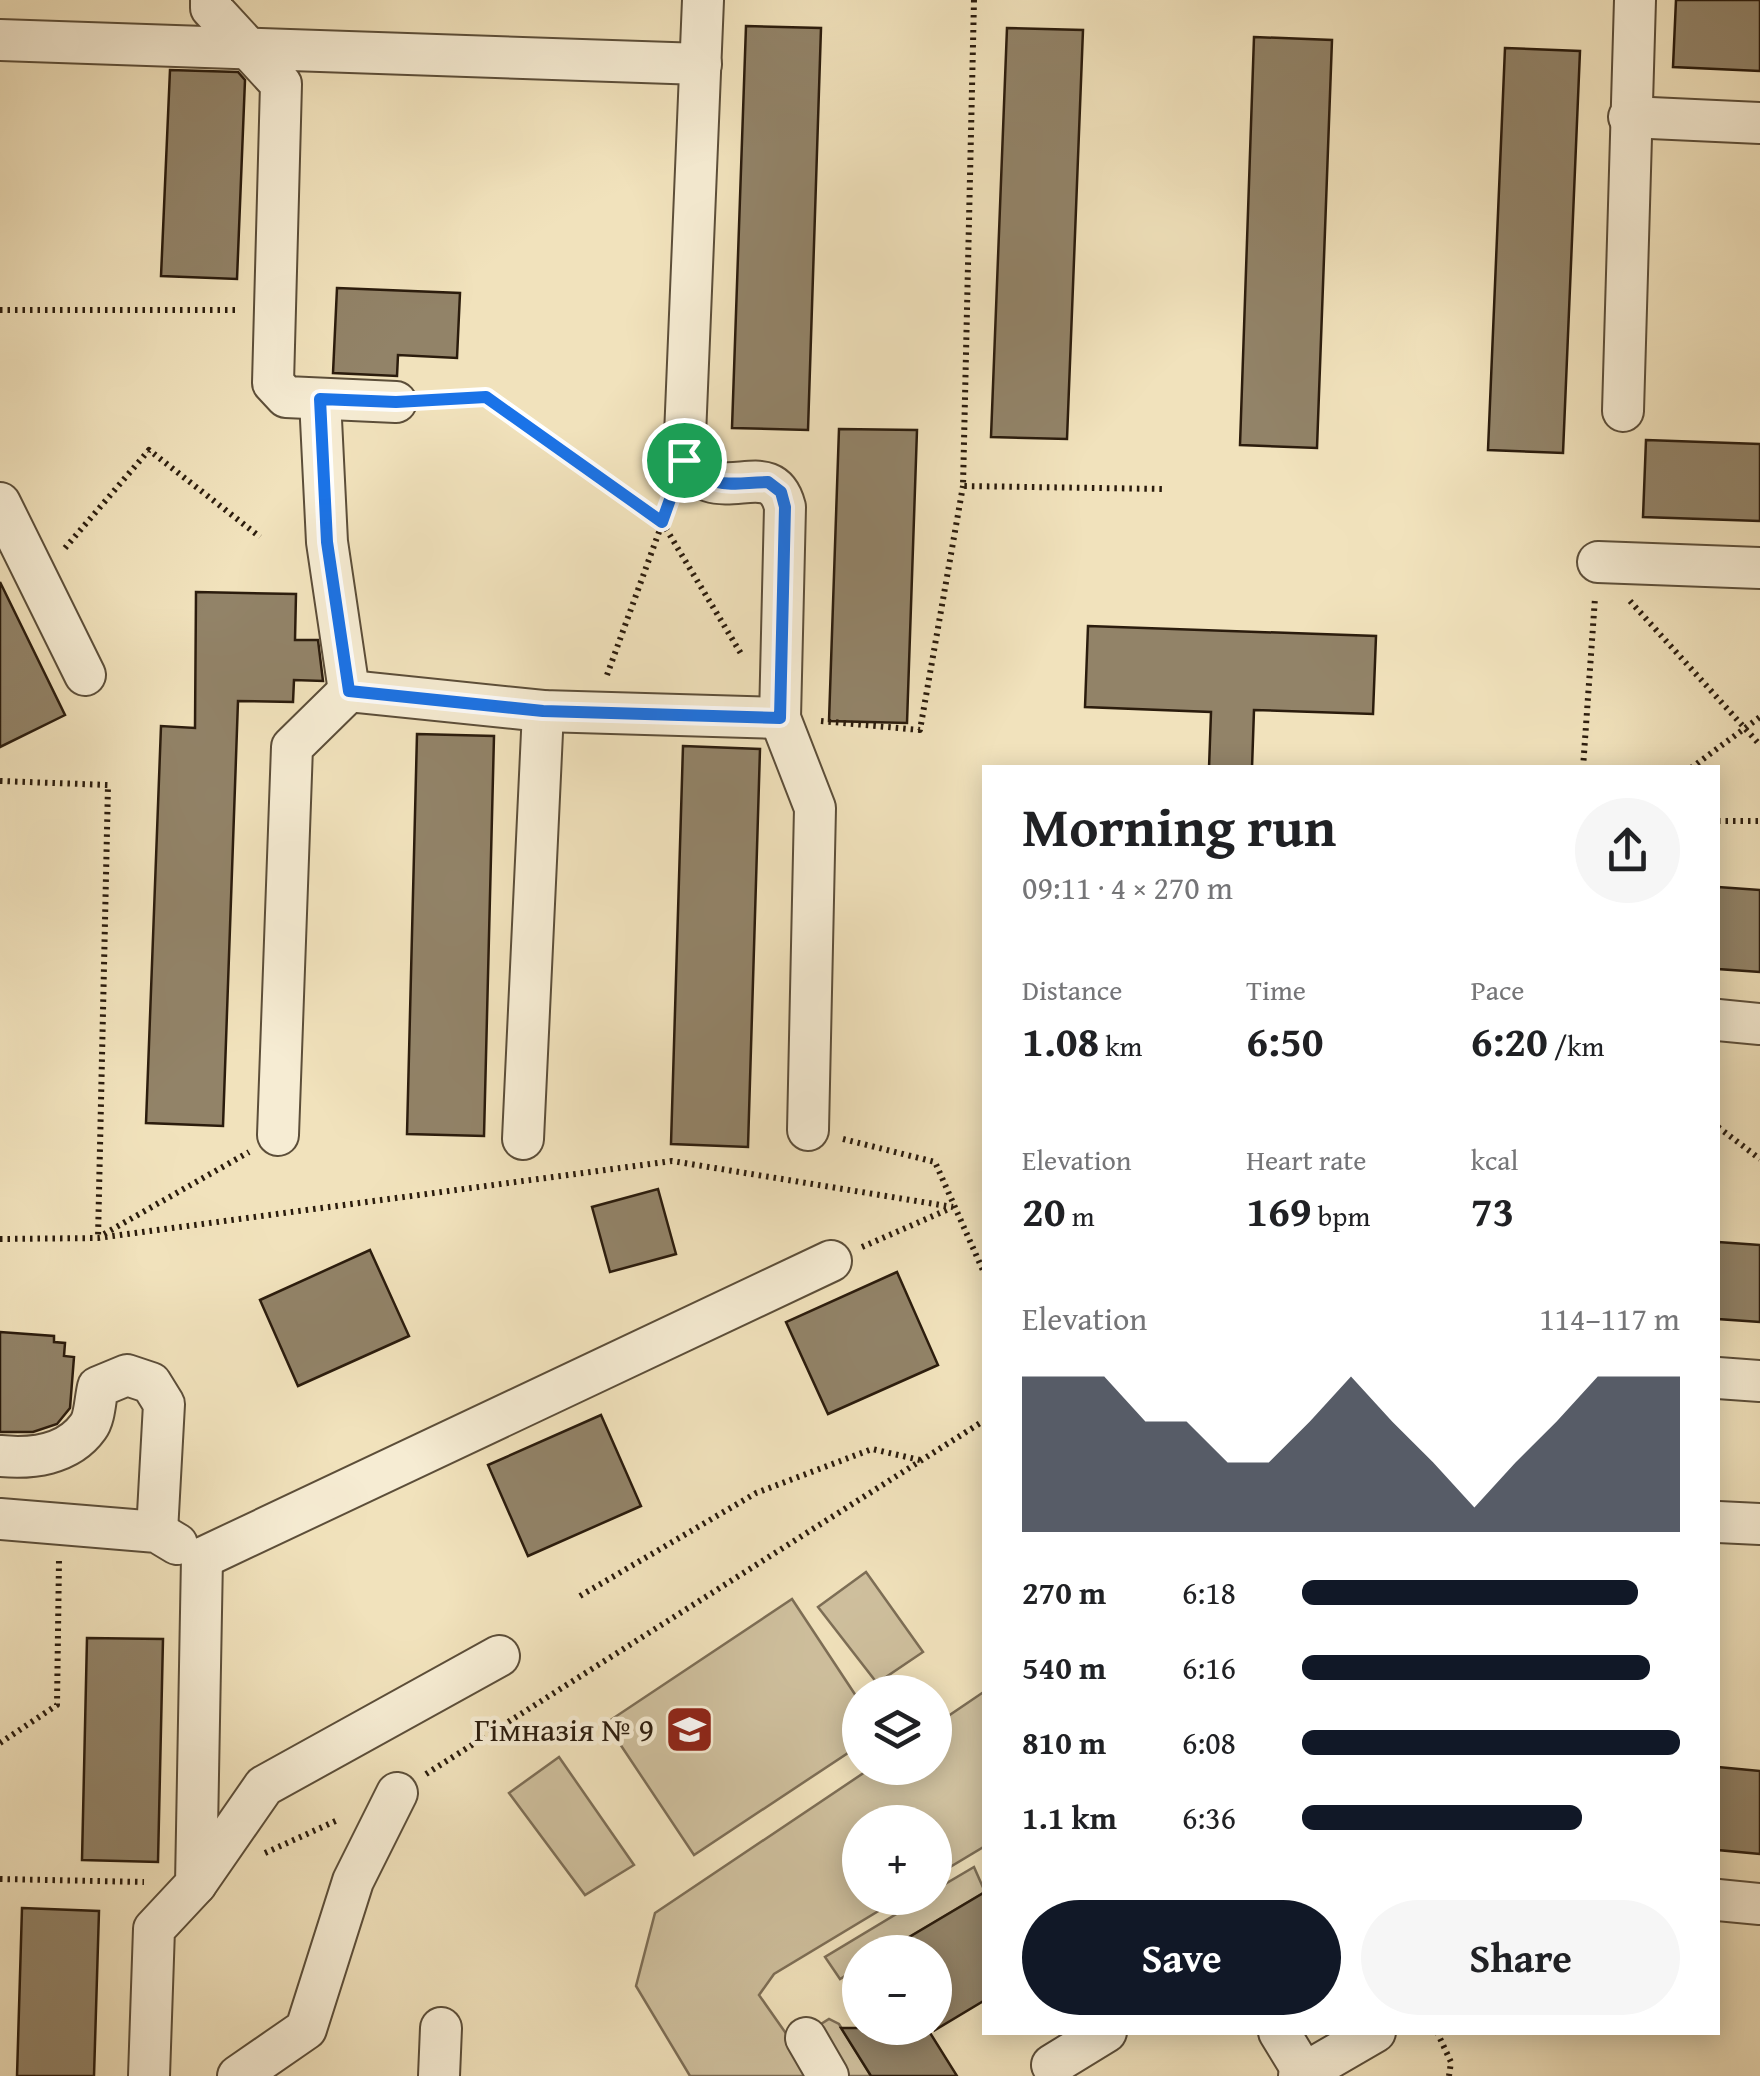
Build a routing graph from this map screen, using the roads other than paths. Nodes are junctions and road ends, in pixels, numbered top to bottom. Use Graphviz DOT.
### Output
graph roads {
  1 [pos="211,0"];
  2 [pos="703,0"];
  3 [pos="1635,0"];
  4 [pos="0,40"];
  5 [pos="248,48"];
  6 [pos="701,64"];
  7 [pos="1630,117"];
  8 [pos="1760,123"];
  9 [pos="320,399"];
  10 [pos="396,402"];
  11 [pos="1622,412"];
  12 [pos="0,503"];
  13 [pos="1613,562"];
  14 [pos="1760,568"];
  15 [pos="85,675"];
  16 [pos="349,691"];
  17 [pos="543,711"];
  18 [pos="780,718"];
  19 [pos="1720,1020"];
  20 [pos="1760,1024"];
  21 [pos="808,1130"];
  22 [pos="278,1136"];
  23 [pos="523,1139"];
  24 [pos="831,1261"];
  25 [pos="1720,1378"];
  26 [pos="1760,1381"];
  27 [pos="0,1456"];
  28 [pos="0,1519"];
  29 [pos="1720,1522"];
  30 [pos="1760,1524"];
  31 [pos="157,1532"];
  32 [pos="202,1558"];
  33 [pos="499,1656"];
  34 [pos="397,1793"];
  35 [pos="196,1884"];
  36 [pos="1720,1900"];
  37 [pos="1760,1904"];
  38 [pos="440,2028"];
  39 [pos="1101,2035"];
  40 [pos="1281,2035"];
  41 [pos="1371,2035"];
  42 [pos="806,2038"];
  43 [pos="1052,2065"];
  44 [pos="1302,2075"];
  45 [pos="149,2076"];
  46 [pos="238,2076"];
  47 [pos="439,2076"];
  48 [pos="828,2076"];
  1 -- 5 [label="lane"];
  2 -- 6 [label="lane"];
  3 -- 7 [label="lane"];
  4 -- 5 [label="lane"];
  5 -- 6 [label="lane"];
  5 -- 9 [label="lane"];
  6 -- 18 [label="lane"];
  7 -- 8 [label="lane"];
  7 -- 11 [label="lane"];
  9 -- 10 [label="lane"];
  9 -- 16 [label="lane"];
  12 -- 15 [label="lane"];
  13 -- 14 [label="lane"];
  16 -- 17 [label="lane"];
  16 -- 22 [label="lane"];
  17 -- 18 [label="lane"];
  17 -- 23 [label="lane"];
  18 -- 21 [label="lane"];
  19 -- 20 [label="lane"];
  24 -- 32 [label="lane"];
  25 -- 26 [label="lane"];
  27 -- 31 [label="lane"];
  28 -- 31 [label="lane"];
  29 -- 30 [label="lane"];
  31 -- 32 [label="lane"];
  32 -- 35 [label="lane"];
  33 -- 35 [label="lane"];
  34 -- 46 [label="lane"];
  35 -- 45 [label="lane"];
  36 -- 37 [label="lane"];
  38 -- 47 [label="lane"];
  39 -- 43 [label="lane"];
  40 -- 44 [label="lane"];
  41 -- 44 [label="lane"];
  42 -- 48 [label="lane"];
}
